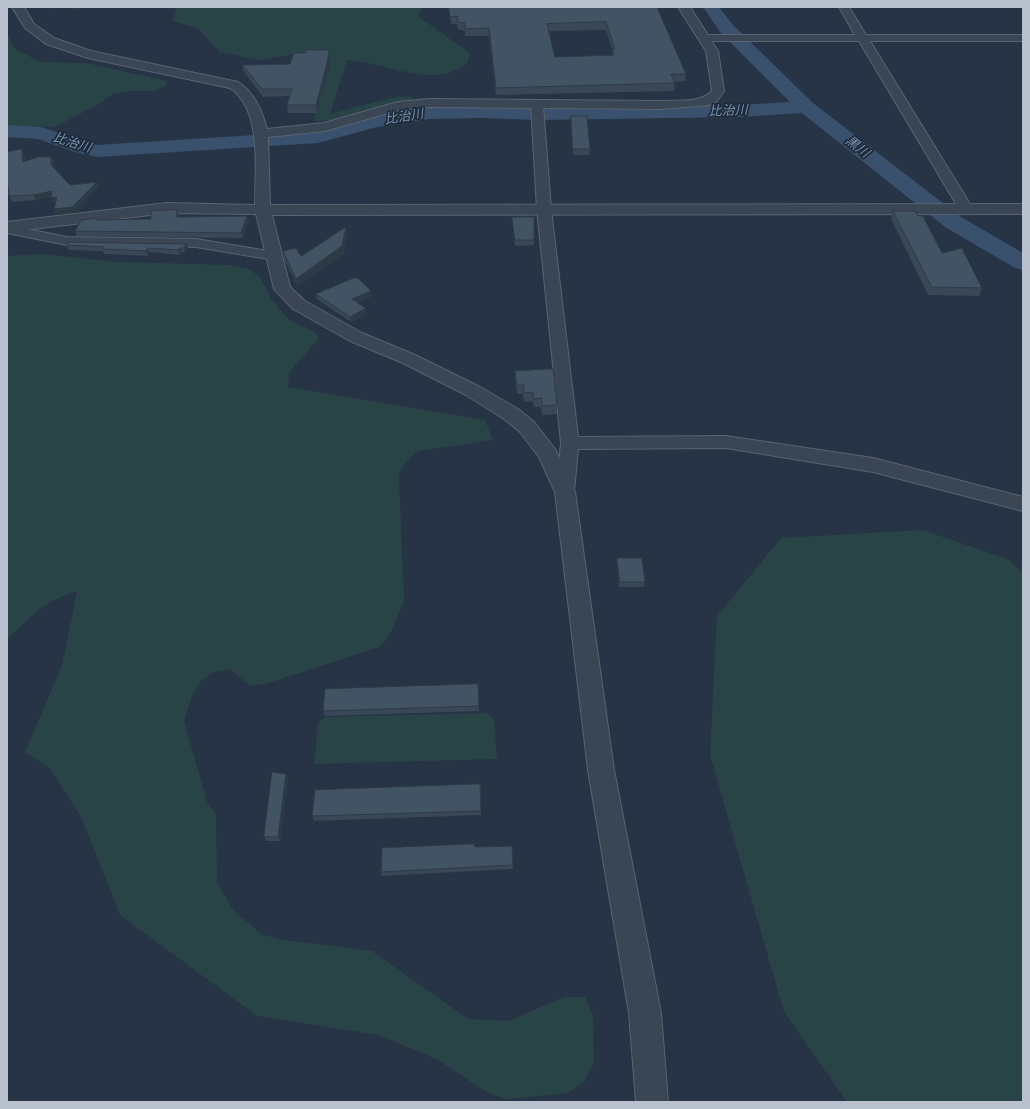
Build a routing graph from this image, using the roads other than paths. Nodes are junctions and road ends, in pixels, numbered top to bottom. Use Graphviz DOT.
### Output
graph roads {
  1 [pos="18,7"];
  2 [pos="684,7"];
  3 [pos="844,7"];
  4 [pos="1023,38"];
  5 [pos="708,39"];
  6 [pos="863,39"];
  7 [pos="537,105"];
  8 [pos="261,134"];
  9 [pos="544,209"];
  10 [pos="966,209"];
  11 [pos="1023,209"];
  12 [pos="264,210"];
  13 [pos="7,228"];
  14 [pos="274,256"];
  15 [pos="570,443"];
  16 [pos="565,492"];
  17 [pos="1023,504"];
  18 [pos="652,1102"];
  1 -- 8 [label="street"];
  2 -- 5 [label="street"];
  3 -- 6 [label="street"];
  4 -- 6 [label="street"];
  5 -- 6 [label="street"];
  5 -- 7 [label="street"];
  6 -- 10 [label="street"];
  7 -- 8 [label="street"];
  7 -- 9 [label="street"];
  8 -- 12 [label="street"];
  9 -- 10 [label="street"];
  9 -- 12 [label="street"];
  9 -- 15 [label="street"];
  10 -- 11 [label="street"];
  12 -- 13 [label="street"];
  12 -- 14 [label="street"];
  13 -- 14 [label="street"];
  14 -- 16 [label="street"];
  15 -- 16 [label="street"];
  15 -- 17 [label="street"];
  16 -- 18 [label="street"];
}
